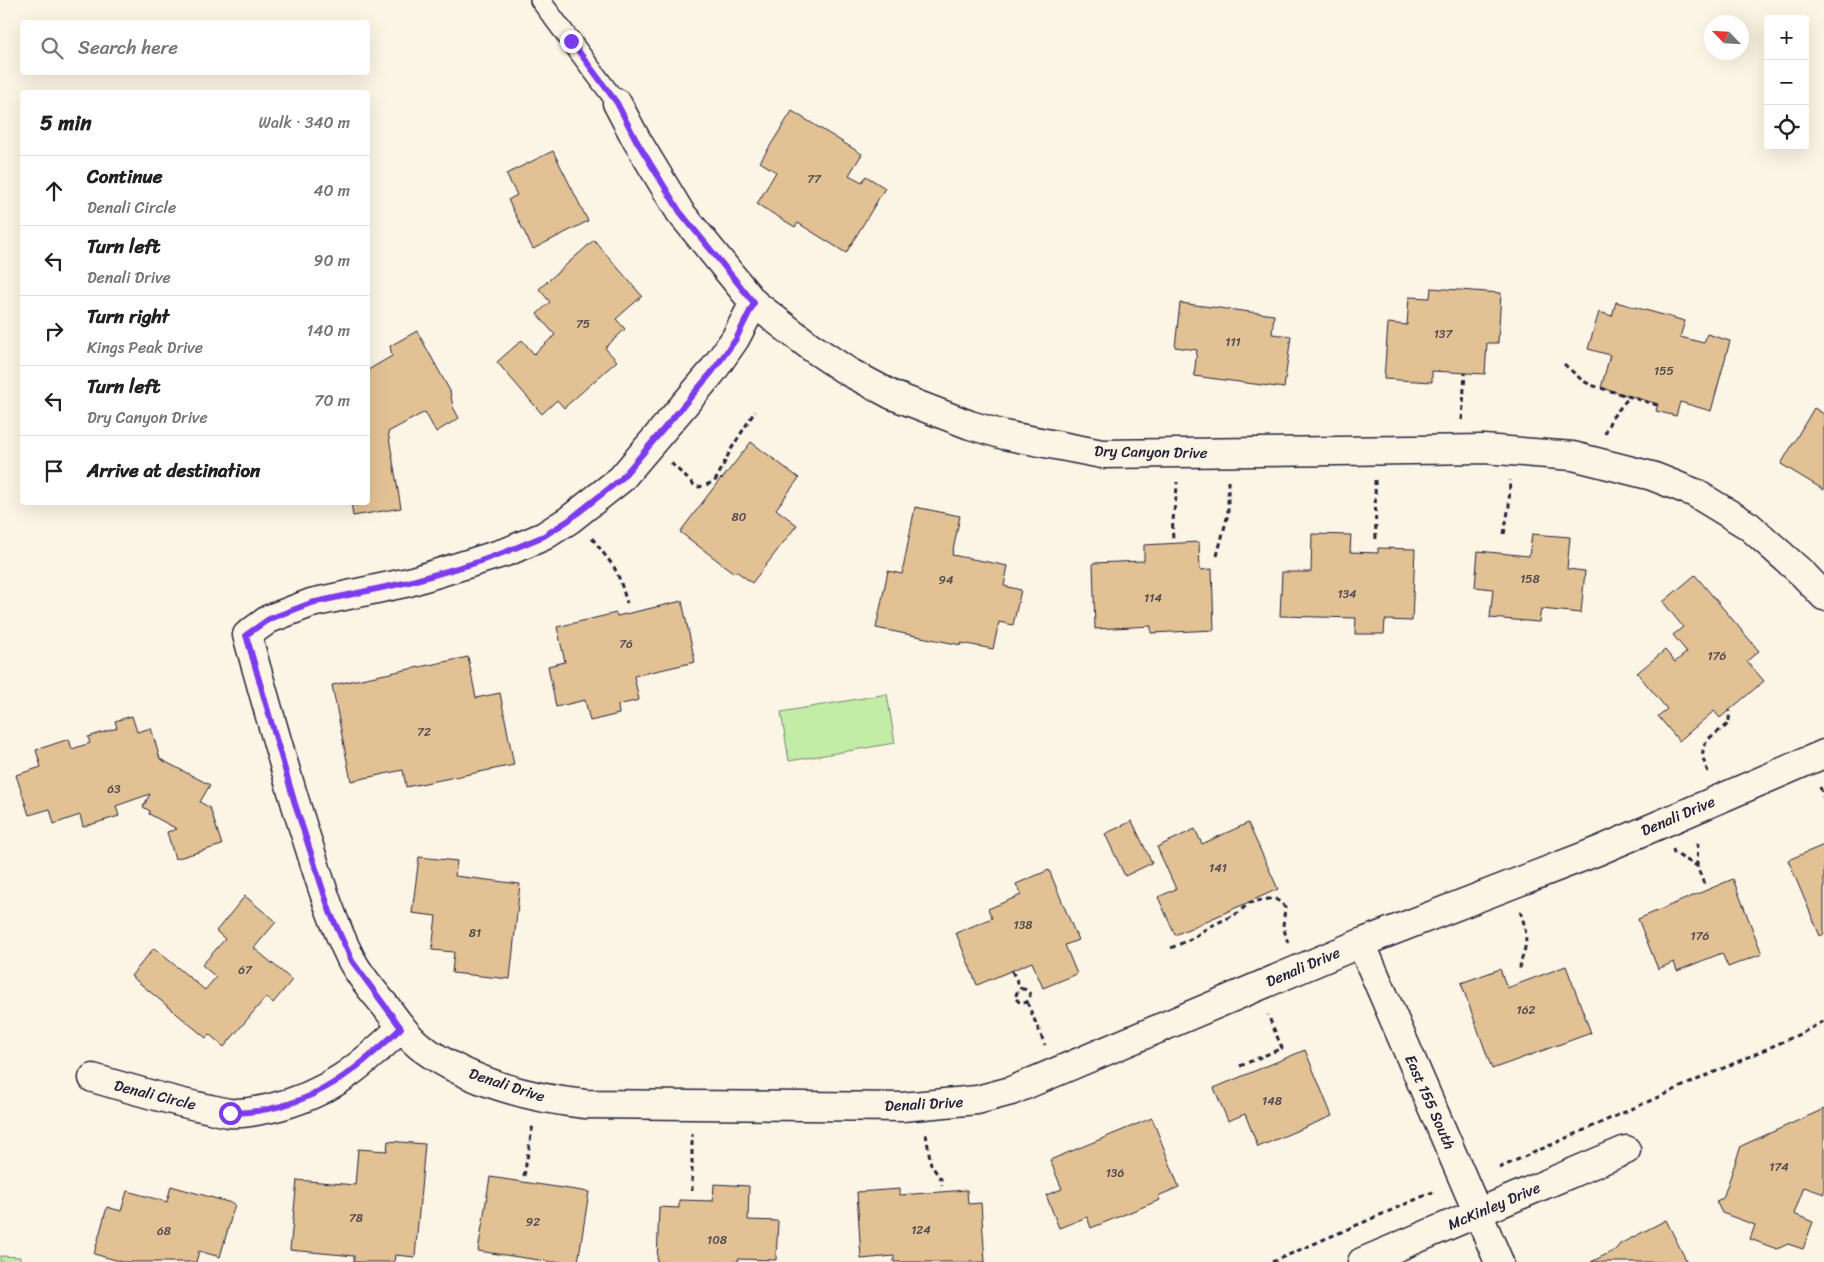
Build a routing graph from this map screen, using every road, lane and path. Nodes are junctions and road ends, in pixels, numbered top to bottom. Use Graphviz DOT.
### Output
graph roads {
  1 [pos="540,0"];
  2 [pos="617,103"];
  3 [pos="754,303"];
  4 [pos="1564,364"];
  5 [pos="1465,373"];
  6 [pos="1629,397"];
  7 [pos="1657,405"];
  8 [pos="755,411"];
  9 [pos="650,445"];
  10 [pos="1462,449"];
  11 [pos="1374,450"];
  12 [pos="1511,451"];
  13 [pos="1229,452"];
  14 [pos="1178,453"];
  15 [pos="1598,462"];
  16 [pos="575,516"];
  17 [pos="1504,534"];
  18 [pos="1173,538"];
  19 [pos="1376,542"];
  20 [pos="1217,556"];
  21 [pos="1824,596"];
  22 [pos="628,603"];
  23 [pos="1729,710"];
  24 [pos="1824,754"];
  25 [pos="1720,798"];
  26 [pos="1662,824"];
  27 [pos="1704,884"];
  28 [pos="1509,885"];
  29 [pos="1361,943"];
  30 [pos="1171,948"];
  31 [pos="1299,969"];
  32 [pos="1520,969"];
  33 [pos="1012,971"];
  34 [pos="1256,987"];
  35 [pos="1021,989"];
  36 [pos="1027,1002"];
  37 [pos="1824,1021"];
  38 [pos="401,1028"];
  39 [pos="1240,1066"];
  40 [pos="1055,1072"];
  41 [pos="93,1078"];
  42 [pos="538,1097"];
  43 [pos="693,1105"];
  44 [pos="923,1106"];
  45 [pos="1626,1150"];
  46 [pos="1499,1168"];
  47 [pos="524,1176"];
  48 [pos="942,1185"];
  49 [pos="692,1191"];
  50 [pos="1432,1192"];
  51 [pos="1478,1213"];
  52 [pos="1272,1262"];
  53 [pos="1362,1262"];
  54 [pos="1499,1262"];
  1 -- 2 [label="lane, Dry Canyon Drive"];
  2 -- 3 [label="street, Dry Canyon Drive"];
  3 -- 9 [label="street"];
  3 -- 14 [label="street, Dry Canyon Drive"];
  4 -- 6 [label="path"];
  5 -- 10 [label="path"];
  6 -- 7 [label="path"];
  6 -- 15 [label="path"];
  8 -- 9 [label="path"];
  9 -- 16 [label="street"];
  10 -- 11 [label="street, Dry Canyon Drive"];
  10 -- 12 [label="street, Dry Canyon Drive"];
  11 -- 13 [label="street, Dry Canyon Drive"];
  11 -- 19 [label="path"];
  12 -- 15 [label="street, Dry Canyon Drive"];
  12 -- 17 [label="path"];
  13 -- 14 [label="street, Dry Canyon Drive"];
  13 -- 20 [label="path"];
  14 -- 18 [label="path"];
  15 -- 21 [label="street, Dry Canyon Drive"];
  16 -- 22 [label="path"];
  16 -- 38 [label="street, Denali Drive"];
  23 -- 25 [label="path"];
  24 -- 25 [label="street, Denali Drive"];
  25 -- 26 [label="street, Denali Drive"];
  26 -- 27 [label="path"];
  26 -- 28 [label="street, Denali Drive"];
  28 -- 29 [label="street, Denali Drive"];
  28 -- 32 [label="path"];
  29 -- 31 [label="street, Denali Drive"];
  29 -- 51 [label="street, East 155 South"];
  30 -- 31 [label="path"];
  31 -- 34 [label="street, Denali Drive"];
  33 -- 35 [label="path"];
  34 -- 39 [label="path"];
  34 -- 40 [label="street, Denali Drive"];
  35 -- 36 [label="path"];
  35 -- 36 [label="path"];
  36 -- 40 [label="path"];
  37 -- 46 [label="path"];
  38 -- 41 [label="street, Denali Circle"];
  38 -- 42 [label="street, Denali Drive"];
  40 -- 44 [label="street, Denali Drive"];
  42 -- 43 [label="street, Denali Drive"];
  42 -- 47 [label="path"];
  43 -- 44 [label="street, Denali Drive"];
  43 -- 49 [label="path"];
  44 -- 48 [label="path"];
  45 -- 51 [label="street, McKinley Drive"];
  50 -- 52 [label="path"];
  51 -- 53 [label="street, McKinley Drive"];
  51 -- 54 [label="street, East 155 South"];
}
